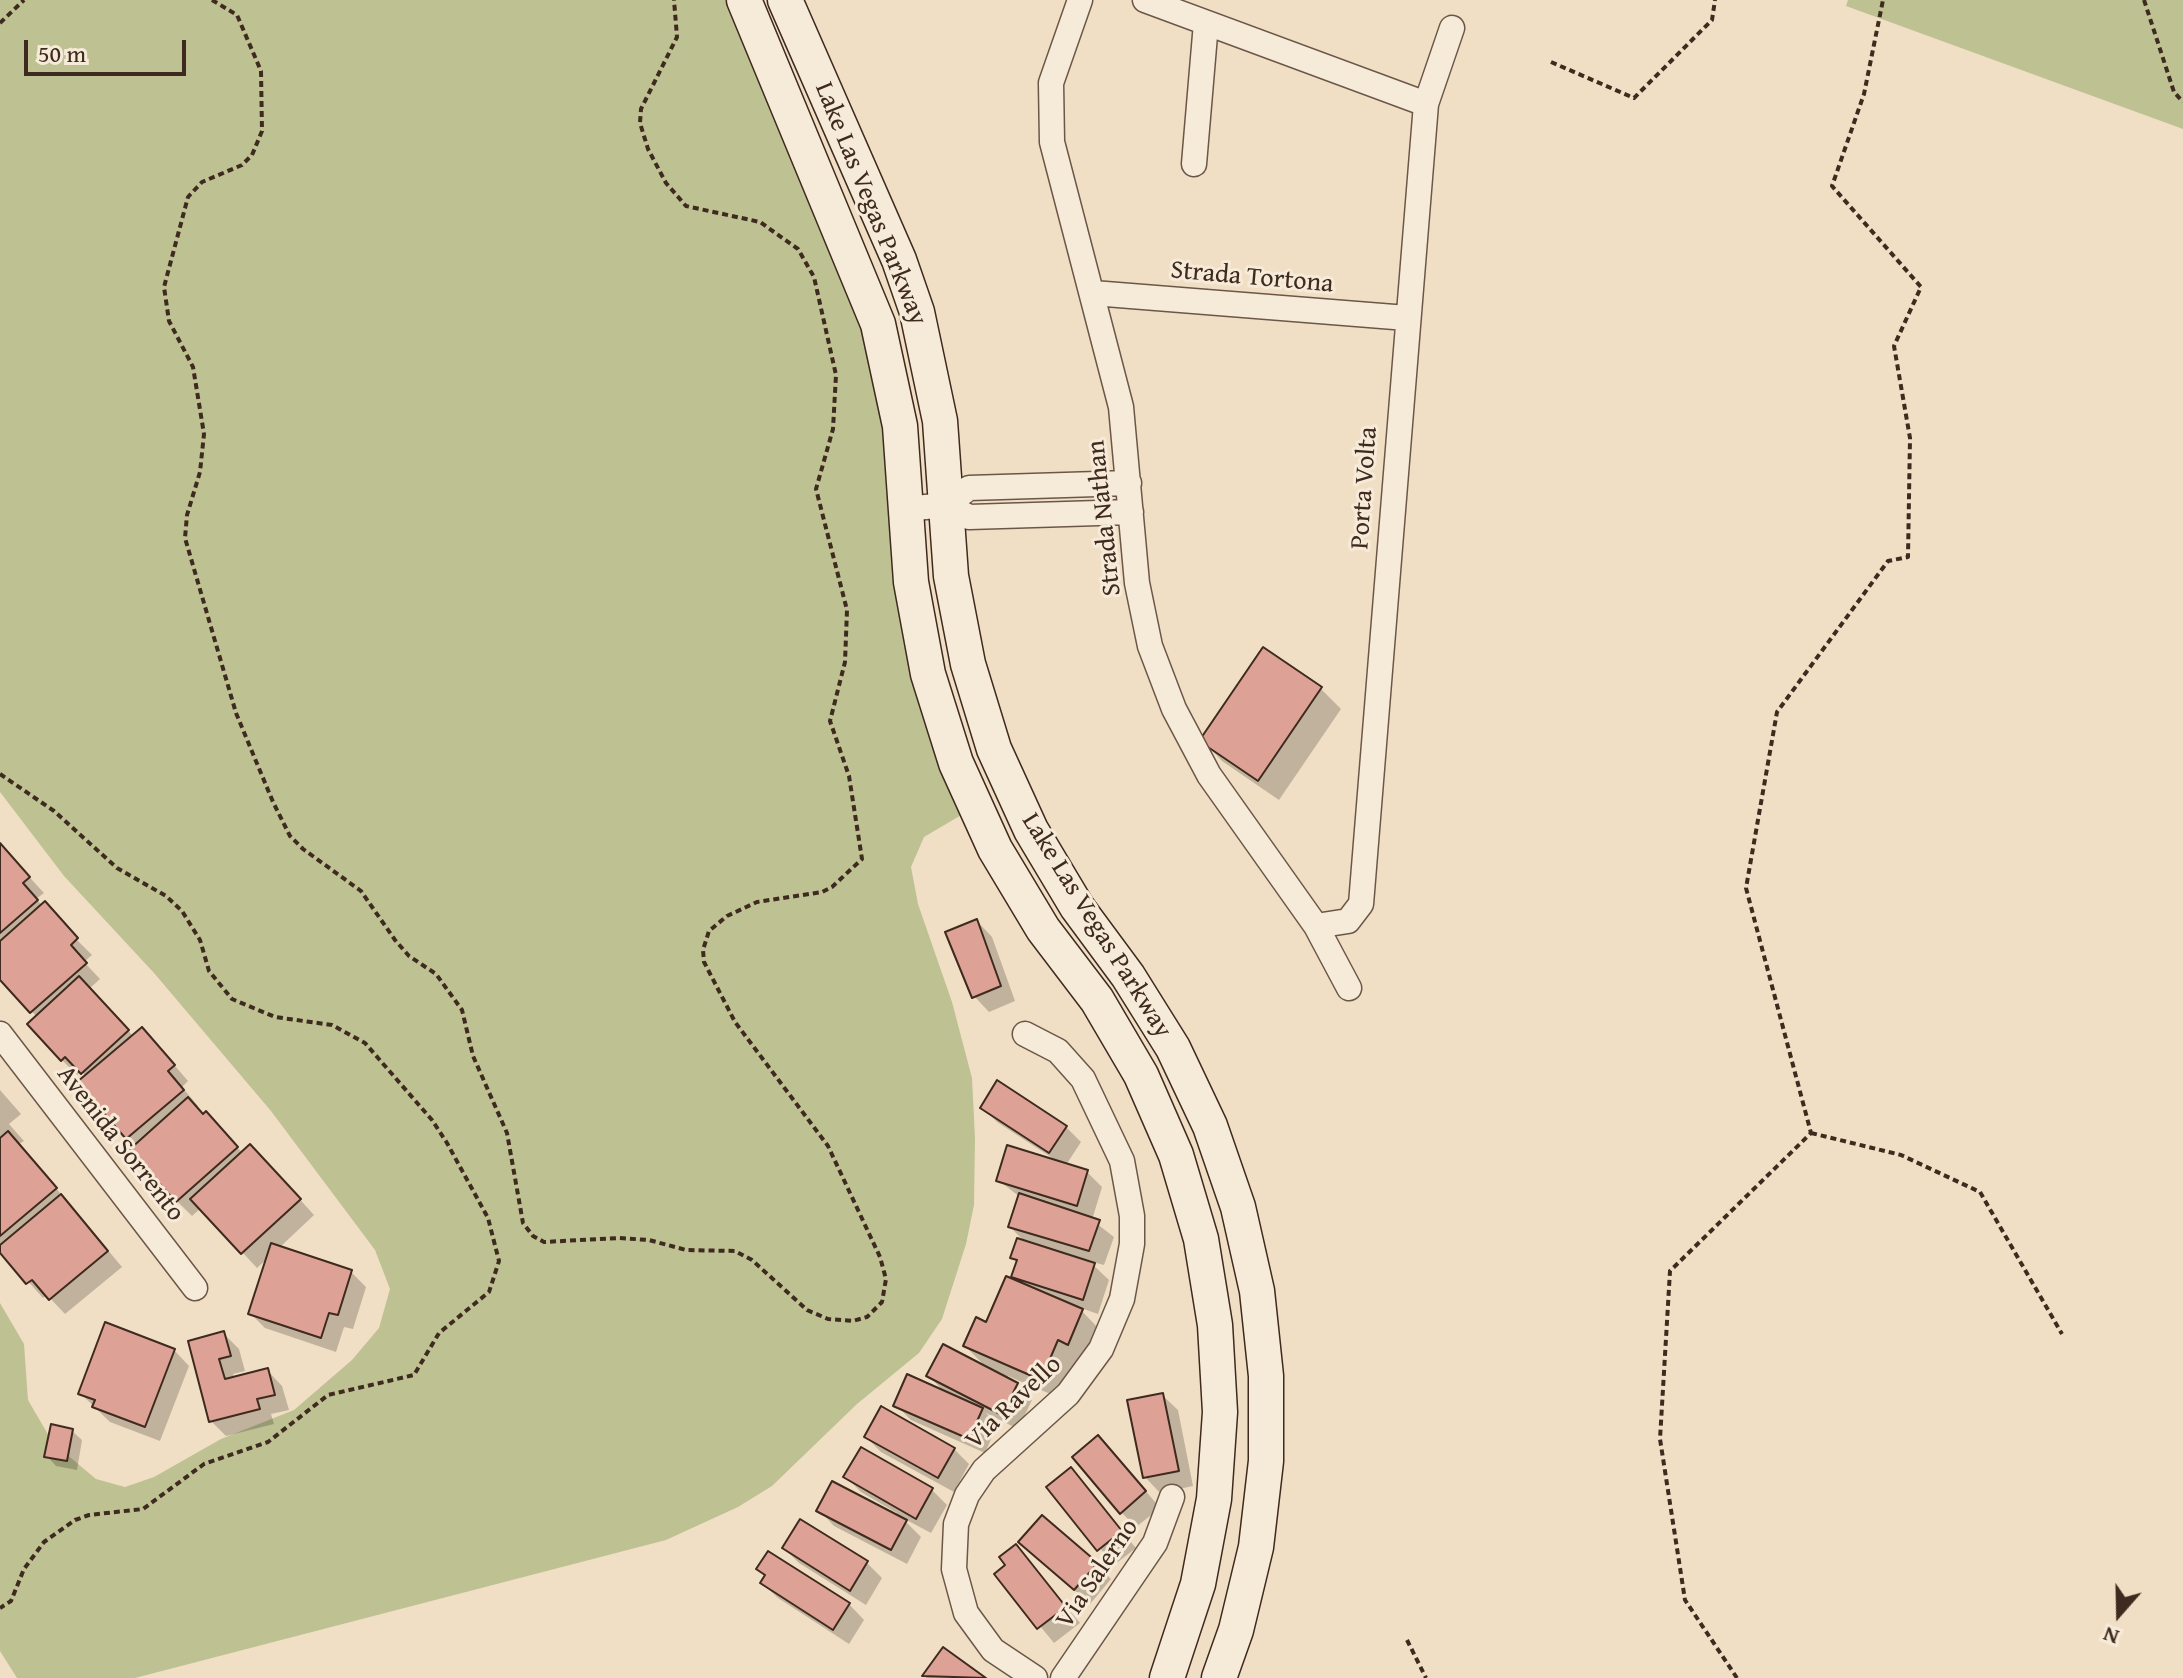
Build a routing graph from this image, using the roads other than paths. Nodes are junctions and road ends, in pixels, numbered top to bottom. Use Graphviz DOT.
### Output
graph roads {
  1 [pos="744,0"];
  2 [pos="785,0"];
  3 [pos="1080,0"];
  4 [pos="1145,0"];
  5 [pos="1206,23"];
  6 [pos="1452,28"];
  7 [pos="1426,104"];
  8 [pos="1194,164"];
  9 [pos="1093,293"];
  10 [pos="1407,318"];
  11 [pos="1129,483"];
  12 [pos="946,505"];
  13 [pos="905,509"];
  14 [pos="1131,512"];
  15 [pos="1316,926"];
  16 [pos="1349,988"];
  17 [pos="0,1034"];
  18 [pos="1025,1034"];
  19 [pos="195,1288"];
  20 [pos="1172,1497"];
  21 [pos="1035,1678"];
  22 [pos="1063,1678"];
  23 [pos="1167,1678"];
  24 [pos="1219,1678"];
  1 -- 13 [label="street, Lake Las Vegas Parkway"];
  2 -- 12 [label="street, Lake Las Vegas Parkway"];
  3 -- 9 [label="street, Strada Nathan"];
  4 -- 5 [label="street"];
  5 -- 7 [label="street"];
  5 -- 8 [label="street"];
  6 -- 7 [label="street, Porta Volta"];
  7 -- 10 [label="street, Porta Volta"];
  9 -- 10 [label="street, Strada Tortona"];
  9 -- 11 [label="street, Strada Nathan"];
  10 -- 15 [label="street, Porta Volta"];
  11 -- 12 [label="street"];
  11 -- 14 [label="street, Strada Nathan"];
  12 -- 13 [label="street"];
  12 -- 14 [label="street"];
  12 -- 24 [label="street, Lake Las Vegas Parkway"];
  13 -- 23 [label="street, Lake Las Vegas Parkway"];
  14 -- 15 [label="street, Strada Nathan"];
  15 -- 16 [label="street, Strada Nathan"];
  17 -- 19 [label="street, Avenida Sorrento"];
  18 -- 21 [label="street, Via Ravello"];
  20 -- 22 [label="street, Via Salerno"];
}
